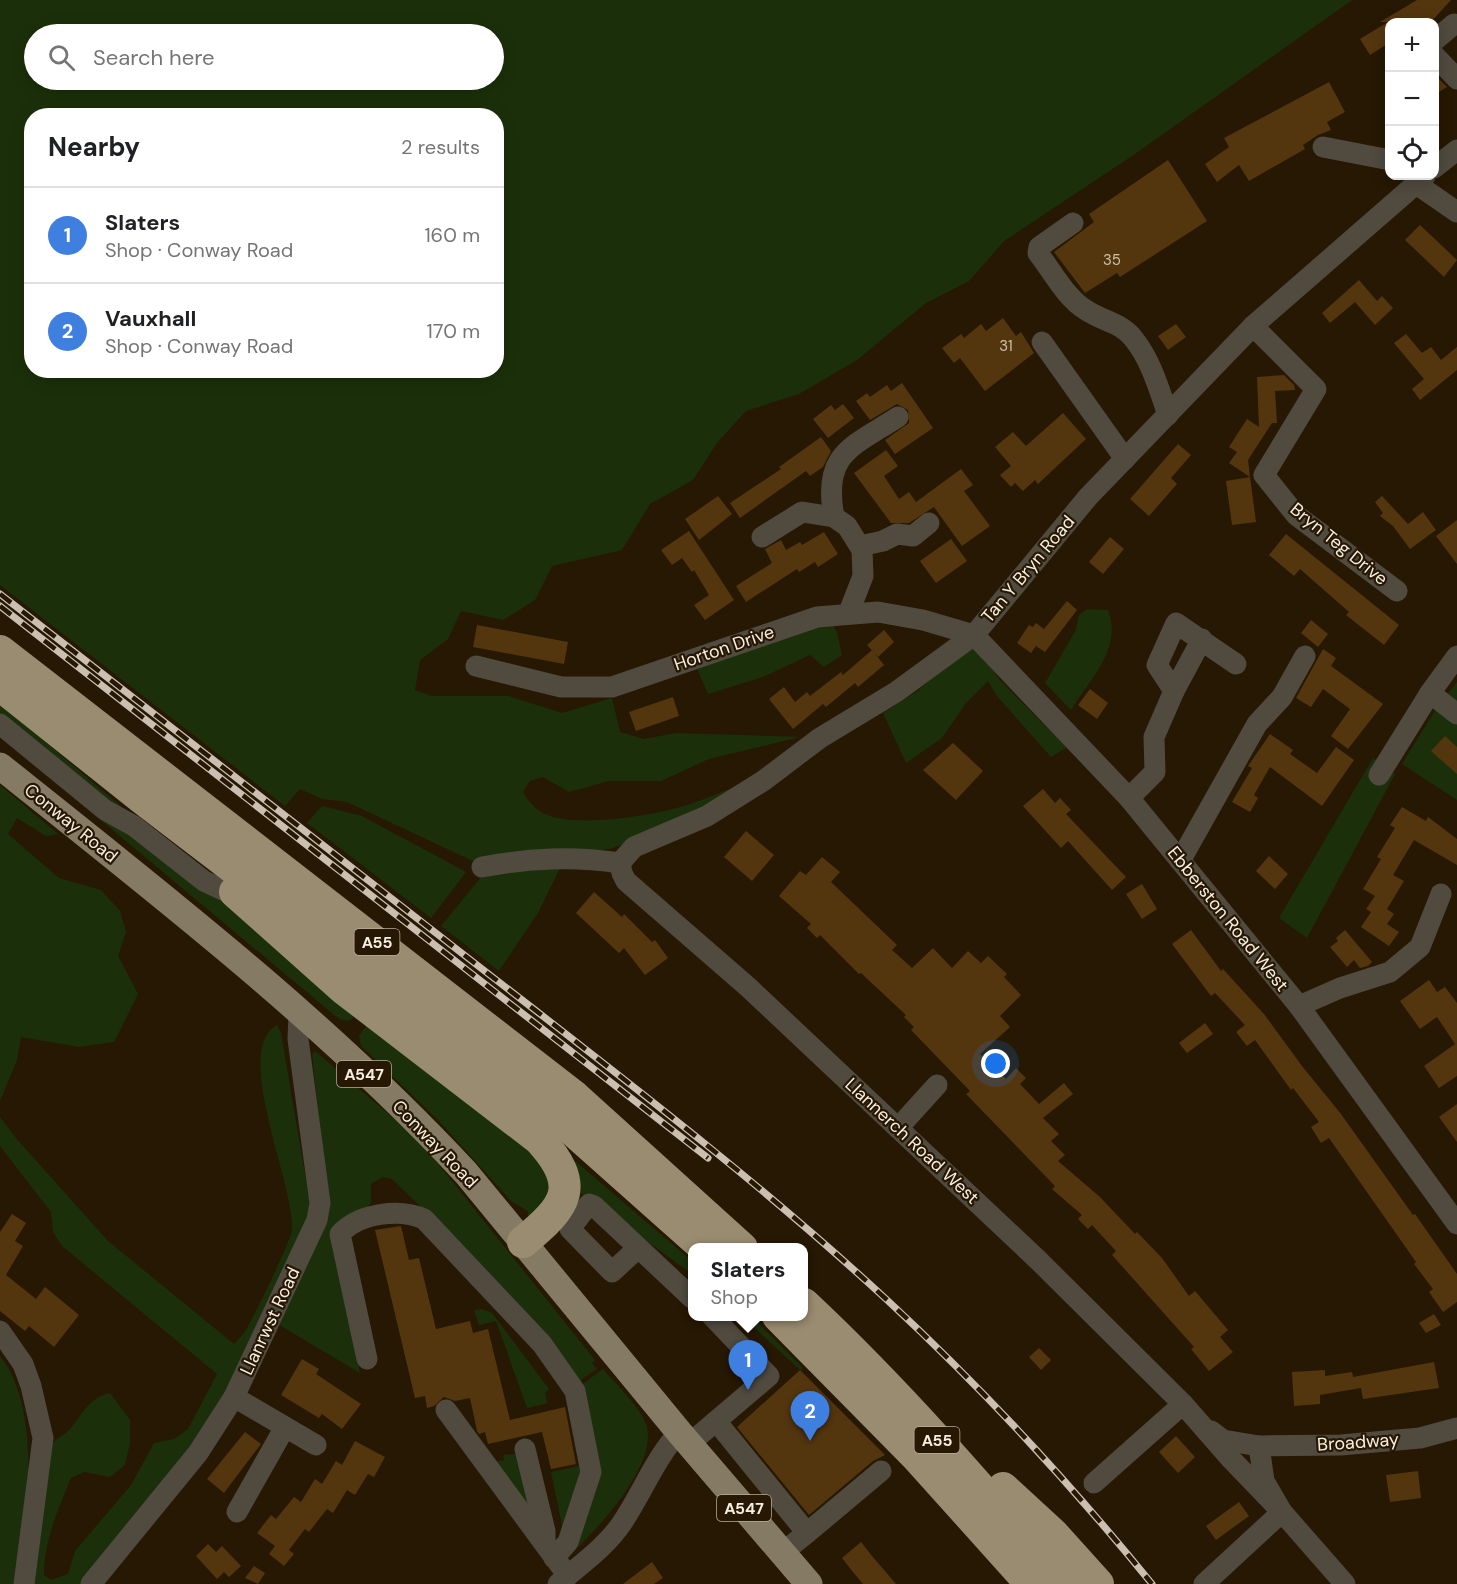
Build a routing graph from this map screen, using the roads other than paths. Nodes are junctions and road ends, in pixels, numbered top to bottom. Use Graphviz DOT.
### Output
graph roads {
  1 [pos="1454,24"];
  2 [pos="1439,37"];
  3 [pos="1439,60"];
  4 [pos="1457,79"];
  5 [pos="1323,147"];
  6 [pos="1457,150"];
  7 [pos="1385,159"];
  8 [pos="1439,164"];
  9 [pos="1419,180"];
  10 [pos="1421,180"];
  11 [pos="1457,212"];
  12 [pos="1073,223"];
  13 [pos="1253,326"];
  14 [pos="1042,342"];
  15 [pos="1168,415"];
  16 [pos="898,417"];
  17 [pos="1125,459"];
  18 [pos="834,517"];
  19 [pos="929,523"];
  20 [pos="762,537"];
  21 [pos="860,546"];
  22 [pos="1397,591"];
  23 [pos="849,612"];
  24 [pos="974,635"];
  25 [pos="1202,639"];
  26 [pos="0,651"];
  27 [pos="1305,656"];
  28 [pos="1457,656"];
  29 [pos="1236,664"];
  30 [pos="476,666"];
  31 [pos="0,685"];
  32 [pos="1174,691"];
  33 [pos="1430,693"];
  34 [pos="1457,714"];
  35 [pos="0,723"];
  36 [pos="0,766"];
  37 [pos="1379,775"];
  38 [pos="1129,798"];
  39 [pos="143,799"];
  40 [pos="1180,861"];
  41 [pos="621,863"];
  42 [pos="482,867"];
  43 [pos="1441,894"];
  44 [pos="242,899"];
  45 [pos="1299,1006"];
  46 [pos="299,1015"];
  47 [pos="937,1085"];
  48 [pos="898,1128"];
  49 [pos="1457,1224"];
  50 [pos="523,1242"];
  51 [pos="699,1243"];
  52 [pos="736,1243"];
  53 [pos="638,1248"];
  54 [pos="688,1293"];
  55 [pos="808,1308"];
  56 [pos="716,1321"];
  57 [pos="782,1321"];
  58 [pos="0,1331"];
  59 [pos="367,1359"];
  60 [pos="870,1365"];
  61 [pos="234,1397"];
  62 [pos="1183,1404"];
  63 [pos="446,1410"];
  64 [pos="716,1422"];
  65 [pos="1202,1425"];
  66 [pos="285,1427"];
  67 [pos="1457,1428"];
  68 [pos="684,1438"];
  69 [pos="316,1445"];
  70 [pos="1259,1446"];
  71 [pos="525,1449"];
  72 [pos="881,1471"];
  73 [pos="1094,1483"];
  74 [pos="237,1512"];
  75 [pos="1282,1512"];
  76 [pos="807,1533"];
  77 [pos="550,1551"];
  78 [pos="782,1553"];
  79 [pos="563,1580"];
  80 [pos="24,1584"];
  81 [pos="91,1584"];
  82 [pos="809,1584"];
  83 [pos="1031,1584"];
  84 [pos="1063,1584"];
  85 [pos="1098,1584"];
  86 [pos="1204,1584"];
  87 [pos="1345,1584"];
  1 -- 2 [label="street"];
  3 -- 4 [label="street"];
  5 -- 7 [label="street"];
  6 -- 8 [label="street"];
  9 -- 13 [label="street, Tan Y Bryn Road"];
  10 -- 11 [label="street"];
  12 -- 15 [label="street"];
  13 -- 15 [label="street, Tan Y Bryn Road"];
  13 -- 22 [label="street, Bryn Teg Drive"];
  14 -- 17 [label="street"];
  15 -- 17 [label="street, Tan Y Bryn Road"];
  16 -- 18 [label="street"];
  17 -- 24 [label="street, Tan Y Bryn Road"];
  18 -- 20 [label="street"];
  18 -- 21 [label="street"];
  19 -- 21 [label="street"];
  21 -- 23 [label="street"];
  23 -- 24 [label="street, Horton Drive"];
  23 -- 30 [label="street, Horton Drive"];
  24 -- 38 [label="street, Ebberston Road West"];
  24 -- 41 [label="street, Tan Y Bryn Road"];
  25 -- 29 [label="street"];
  25 -- 32 [label="street"];
  25 -- 32 [label="street"];
  26 -- 52 [label="highway, A55"];
  27 -- 40 [label="street"];
  28 -- 33 [label="street"];
  31 -- 39 [label="highway, A55"];
  32 -- 38 [label="street"];
  33 -- 34 [label="street"];
  33 -- 37 [label="street"];
  35 -- 44 [label="street"];
  36 -- 46 [label="main road, Conway Road / A547"];
  38 -- 40 [label="street, Ebberston Road West"];
  39 -- 44 [label="highway"];
  39 -- 51 [label="highway, A55"];
  40 -- 45 [label="street, Ebberston Road West"];
  41 -- 42 [label="street"];
  41 -- 48 [label="street, Llannerch Road West"];
  43 -- 45 [label="street"];
  44 -- 50 [label="highway"];
  45 -- 49 [label="street, Ebberston Road West"];
  46 -- 50 [label="main road, Conway Road / A547"];
  46 -- 61 [label="street, Llanrwst Road"];
  47 -- 48 [label="street"];
  48 -- 62 [label="street, Llannerch Road West"];
  50 -- 68 [label="main road, Conway Road / A547"];
  53 -- 54 [label="street"];
  55 -- 60 [label="highway, A55"];
  56 -- 64 [label="street"];
  57 -- 83 [label="highway, A55"];
  58 -- 80 [label="street"];
  59 -- 77 [label="street"];
  60 -- 84 [label="highway, A55"];
  60 -- 85 [label="highway"];
  61 -- 66 [label="street"];
  61 -- 81 [label="street, Llanrwst Road"];
  62 -- 65 [label="street, Llannerch Road West"];
  62 -- 73 [label="street"];
  63 -- 77 [label="street"];
  64 -- 68 [label="street"];
  64 -- 76 [label="street"];
  65 -- 70 [label="street, Llannerch Road West"];
  65 -- 75 [label="street, Llannerch Road West"];
  66 -- 69 [label="street"];
  66 -- 74 [label="street"];
  67 -- 70 [label="street, Broadway"];
  68 -- 78 [label="main road, Conway Road / A547"];
  68 -- 79 [label="street"];
  70 -- 75 [label="street, Llannerch Road West"];
  71 -- 77 [label="street"];
  72 -- 76 [label="street"];
  75 -- 86 [label="street"];
  75 -- 87 [label="street, Llannerch Road West"];
  76 -- 78 [label="street"];
  77 -- 79 [label="street"];
  78 -- 82 [label="main road, Conway Road / A547"];
}
